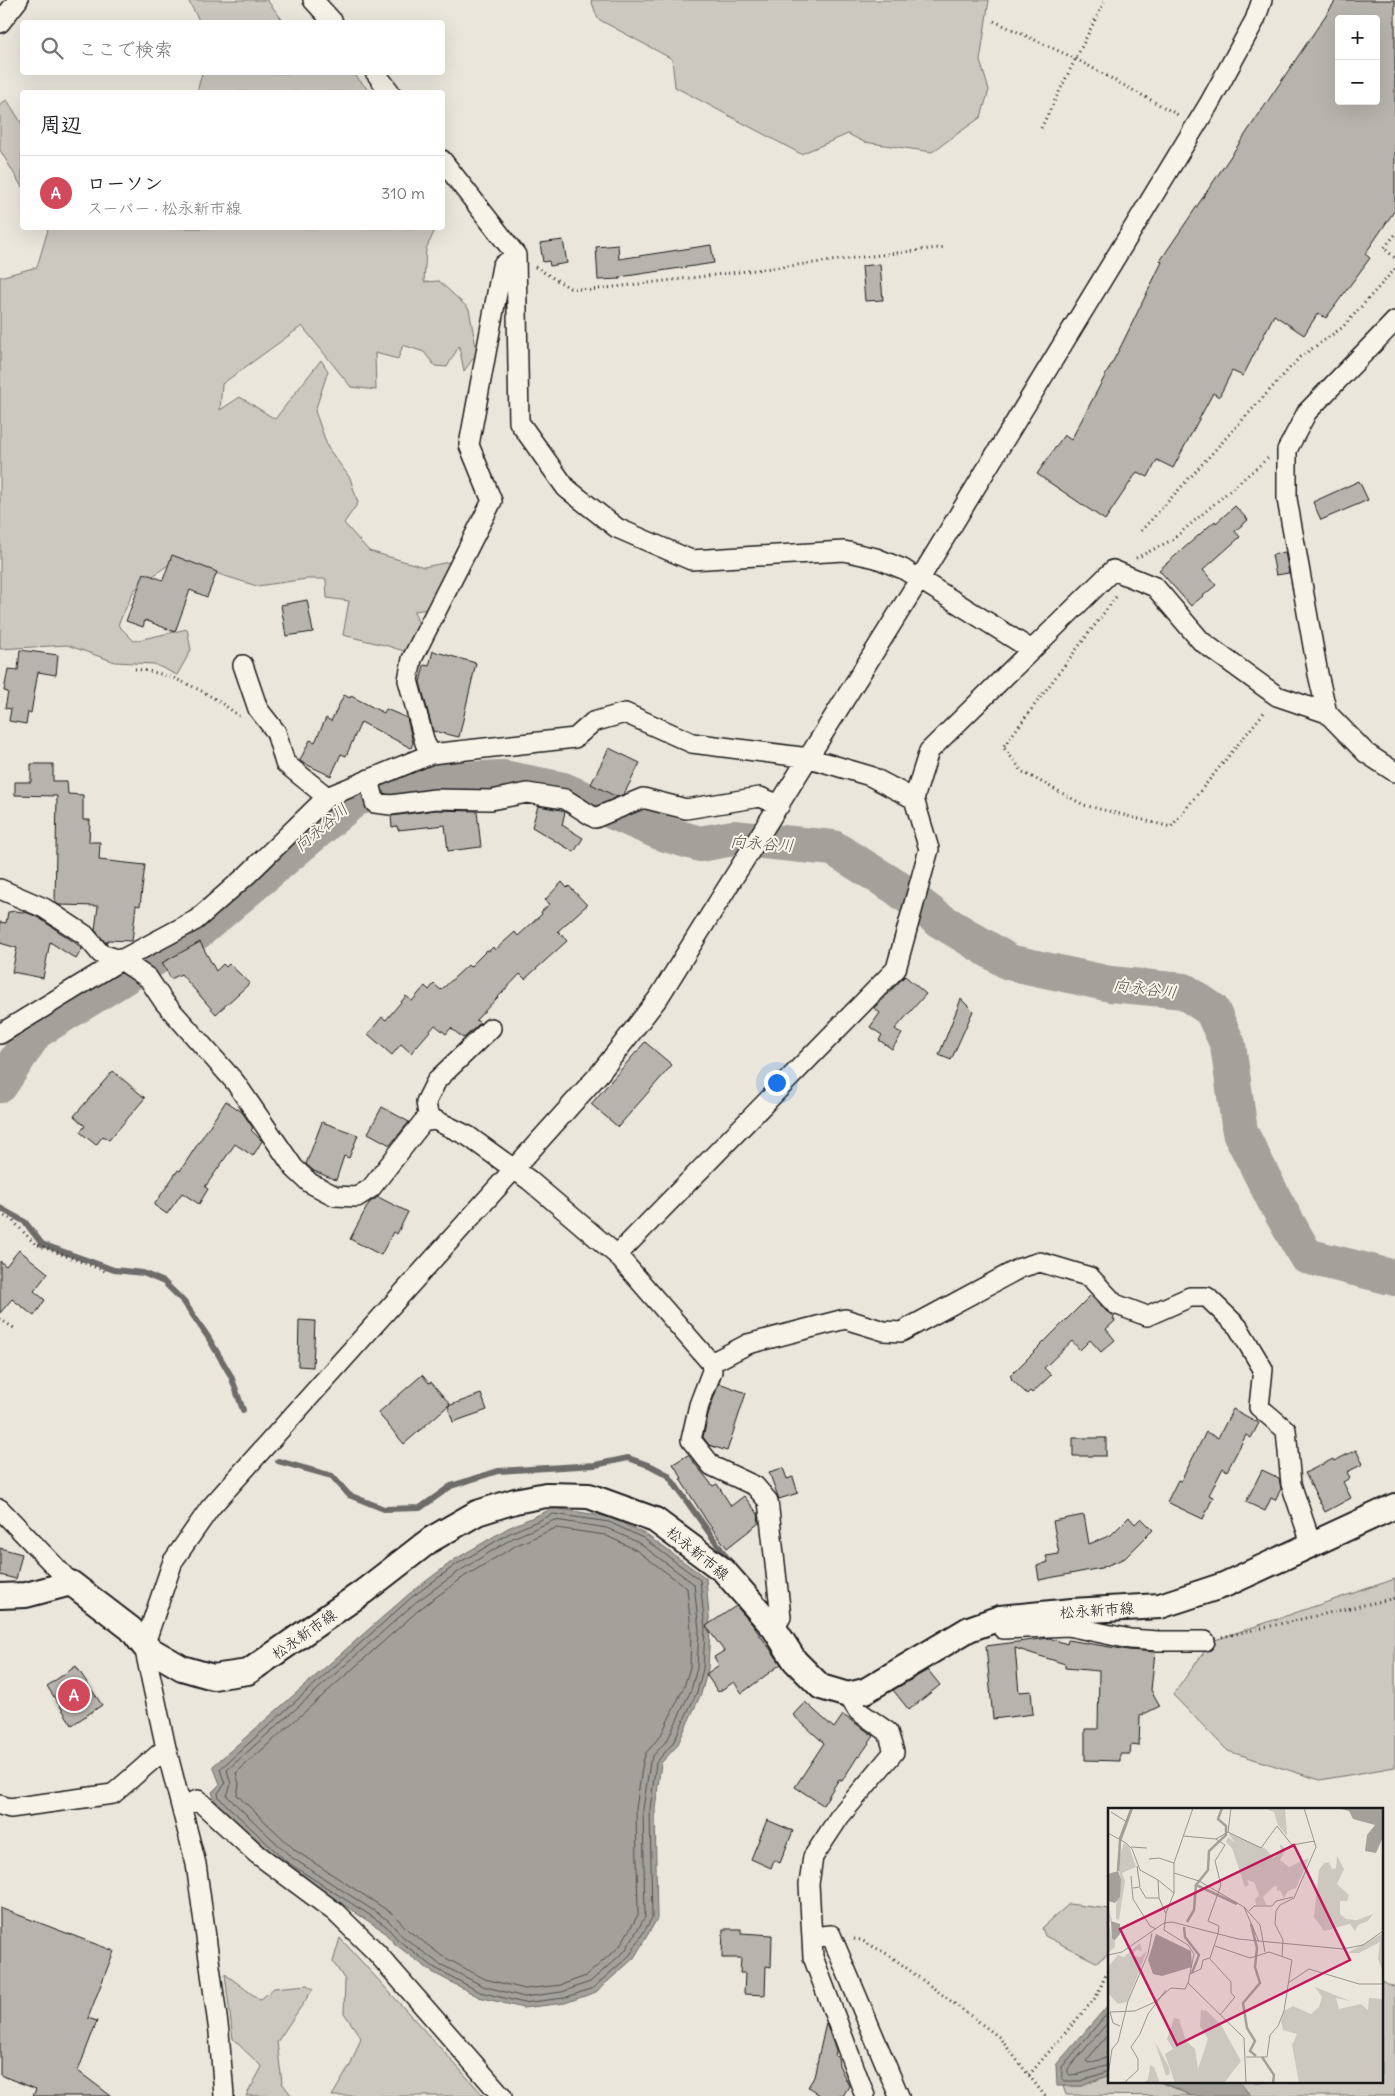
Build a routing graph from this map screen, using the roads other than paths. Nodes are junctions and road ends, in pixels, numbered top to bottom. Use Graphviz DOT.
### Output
graph roads {
  1 [pos="18,0"];
  2 [pos="312,0"];
  3 [pos="1262,0"];
  4 [pos="332,20"];
  5 [pos="0,24"];
  6 [pos="377,75"];
  7 [pos="388,90"];
  8 [pos="445,164"];
  9 [pos="516,255"];
  10 [pos="1395,321"];
  11 [pos="919,580"];
  12 [pos="1032,650"];
  13 [pos="243,665"];
  14 [pos="1327,713"];
  15 [pos="431,754"];
  16 [pos="809,758"];
  17 [pos="1395,772"];
  18 [pos="369,779"];
  19 [pos="327,797"];
  20 [pos="914,799"];
  21 [pos="778,809"];
  22 [pos="0,889"];
  23 [pos="121,960"];
  24 [pos="491,1028"];
  25 [pos="0,1034"];
  26 [pos="429,1120"];
  27 [pos="513,1168"];
  28 [pos="617,1256"];
  29 [pos="711,1363"];
  30 [pos="1395,1506"];
  31 [pos="0,1509"];
  32 [pos="1312,1546"];
  33 [pos="71,1583"];
  34 [pos="0,1596"];
  35 [pos="977,1626"];
  36 [pos="774,1628"];
  37 [pos="1205,1641"];
  38 [pos="144,1646"];
  39 [pos="848,1695"];
  40 [pos="166,1748"];
  41 [pos="0,1805"];
  42 [pos="182,1806"];
  43 [pos="821,1936"];
  44 [pos="224,2096"];
  45 [pos="502,2096"];
  46 [pos="864,2096"];
  47 [pos="899,2096"];
  1 -- 5 [label="street"];
  2 -- 4 [label="street"];
  3 -- 11 [label="street"];
  6 -- 7 [label="street"];
  8 -- 9 [label="street"];
  9 -- 11 [label="street"];
  9 -- 15 [label="street"];
  10 -- 14 [label="street"];
  11 -- 12 [label="street"];
  11 -- 16 [label="street"];
  12 -- 14 [label="street"];
  12 -- 20 [label="street"];
  13 -- 19 [label="street"];
  14 -- 17 [label="street"];
  15 -- 16 [label="street"];
  15 -- 18 [label="street"];
  16 -- 20 [label="street"];
  16 -- 21 [label="street"];
  18 -- 19 [label="street"];
  18 -- 21 [label="street"];
  19 -- 23 [label="street"];
  20 -- 28 [label="street"];
  21 -- 27 [label="street"];
  22 -- 23 [label="street"];
  23 -- 25 [label="street"];
  23 -- 26 [label="street"];
  24 -- 26 [label="street"];
  26 -- 27 [label="street"];
  27 -- 28 [label="street"];
  27 -- 38 [label="street"];
  28 -- 29 [label="street"];
  29 -- 32 [label="street"];
  29 -- 36 [label="street"];
  30 -- 32 [label="main road, 松永新市線"];
  31 -- 33 [label="street"];
  32 -- 35 [label="main road, 松永新市線"];
  33 -- 34 [label="main road"];
  33 -- 38 [label="main road, 松永新市線"];
  35 -- 37 [label="street"];
  35 -- 39 [label="main road, 松永新市線"];
  36 -- 38 [label="main road, 松永新市線"];
  36 -- 39 [label="main road, 松永新市線"];
  38 -- 40 [label="street"];
  39 -- 43 [label="street"];
  40 -- 41 [label="street"];
  40 -- 42 [label="street"];
  42 -- 44 [label="street"];
  42 -- 45 [label="street"];
  43 -- 46 [label="street"];
  43 -- 47 [label="street"];
}
